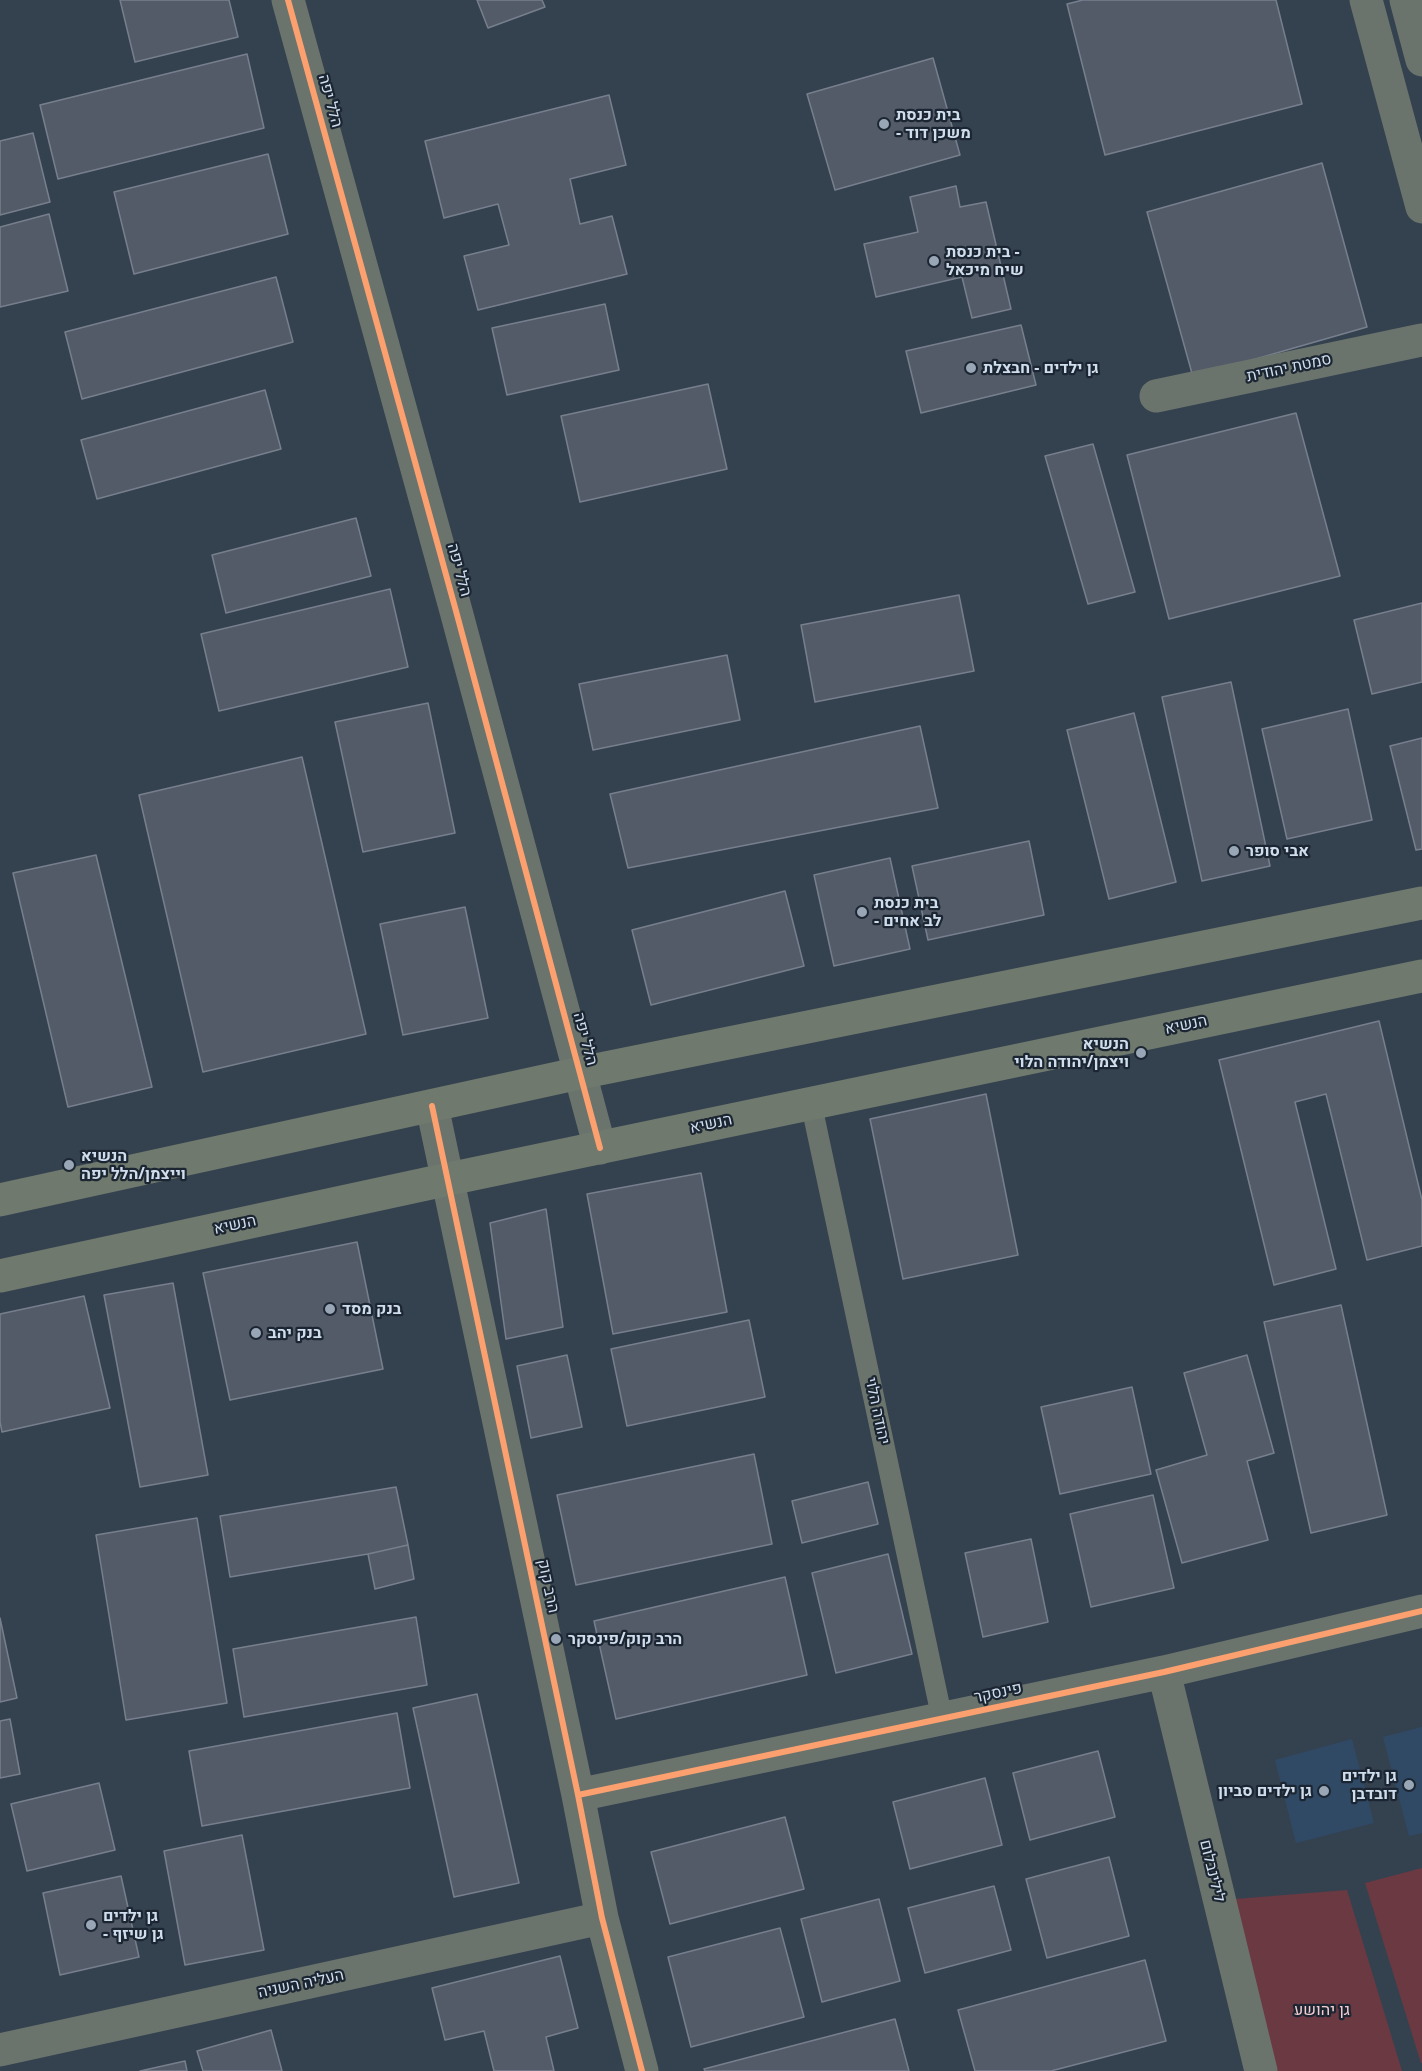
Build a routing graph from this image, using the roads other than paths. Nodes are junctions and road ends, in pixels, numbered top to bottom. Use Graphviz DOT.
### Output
graph roads {
  1 [pos="288,0"];
  2 [pos="1366,0"];
  3 [pos="1406,0"];
  4 [pos="1422,60"];
  5 [pos="1422,207"];
  6 [pos="1422,340"];
  7 [pos="1156,396"];
  8 [pos="1422,903"];
  9 [pos="1422,976"];
  10 [pos="580,1073"];
  11 [pos="811,1103"];
  12 [pos="432,1106"];
  13 [pos="600,1148"];
  14 [pos="448,1179"];
  15 [pos="0,1200"];
  16 [pos="0,1276"];
  17 [pos="1422,1611"];
  18 [pos="1164,1672"];
  19 [pos="942,1718"];
  20 [pos="578,1795"];
  21 [pos="602,1918"];
  22 [pos="0,2050"];
  23 [pos="642,2071"];
  24 [pos="1261,2071"];
  1 -- 10 [label="street, הלל יפה"];
  2 -- 5 [label="street"];
  3 -- 4 [label="street"];
  6 -- 7 [label="street, סמטת יהודית"];
  8 -- 10 [label="main road"];
  9 -- 11 [label="main road, הנשיא"];
  10 -- 12 [label="main road"];
  10 -- 13 [label="street, הלל יפה"];
  11 -- 13 [label="main road, הנשיא"];
  11 -- 19 [label="lane, יהודה הלוי"];
  12 -- 14 [label="street, הרב קוק"];
  12 -- 15 [label="main road"];
  13 -- 14 [label="main road, הנשיא"];
  14 -- 16 [label="main road, הנשיא"];
  14 -- 20 [label="street, הרב קוק"];
  17 -- 18 [label="street, פינסקר"];
  18 -- 19 [label="street, פינסקר"];
  18 -- 24 [label="street, לילינבלום"];
  19 -- 20 [label="street, פינסקר"];
  20 -- 21 [label="street, הרב קוק"];
  21 -- 22 [label="street, העליה השניה"];
  21 -- 23 [label="street, הרב קוק"];
}
